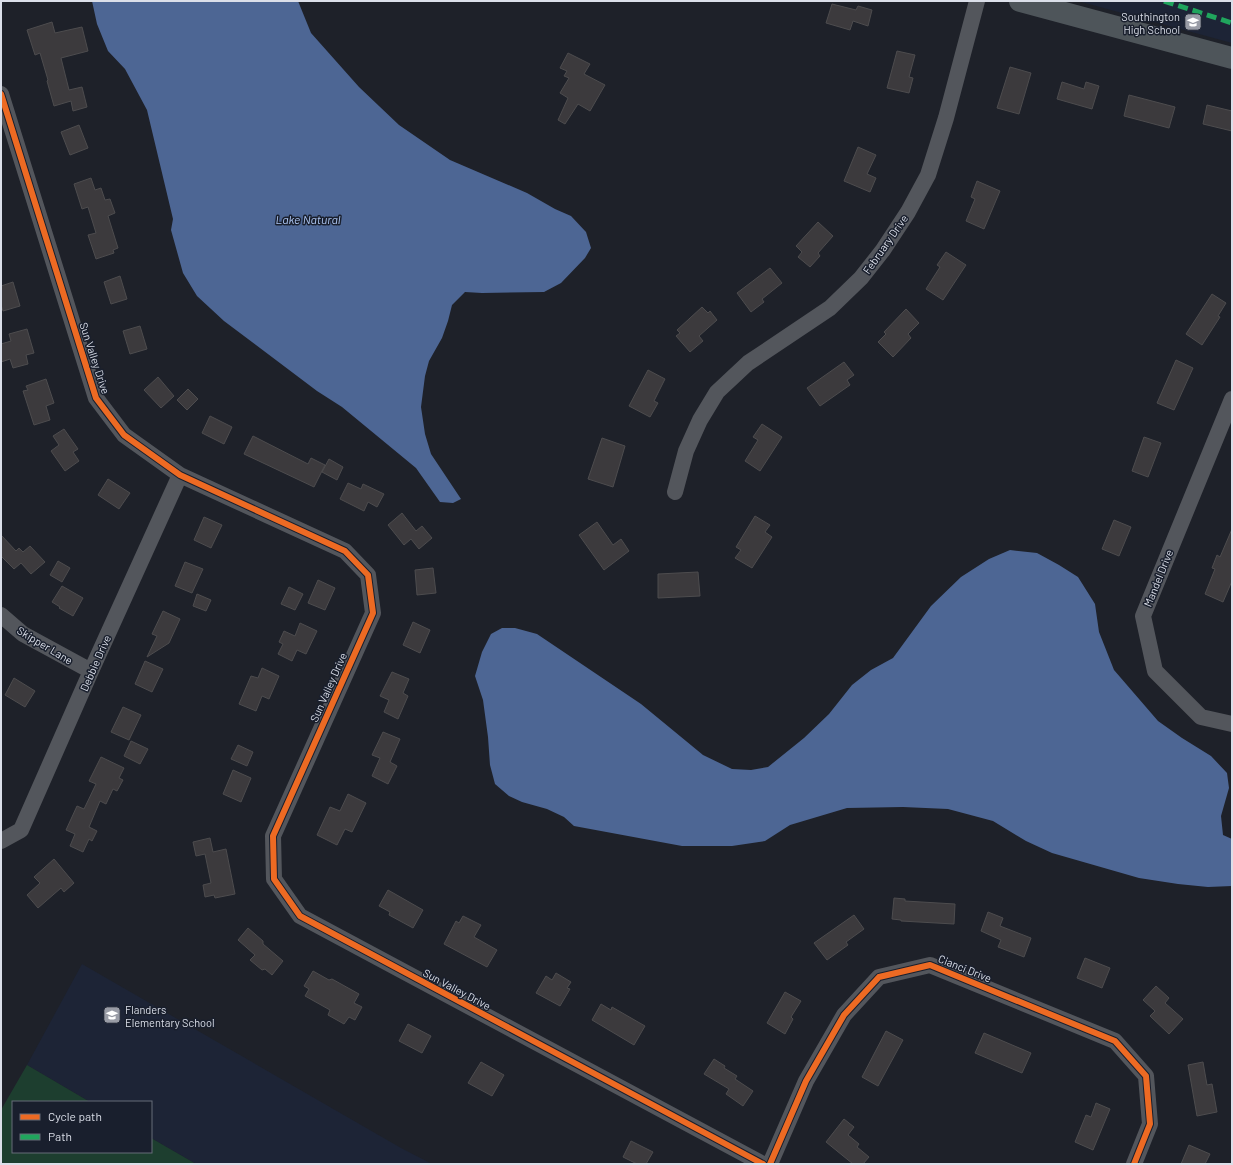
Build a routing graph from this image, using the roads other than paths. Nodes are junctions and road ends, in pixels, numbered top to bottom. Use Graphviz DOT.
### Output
graph roads {
  1 [pos="977,1"];
  2 [pos="1020,1"];
  3 [pos="1232,58"];
  4 [pos="1,94"];
  5 [pos="1232,399"];
  6 [pos="180,475"];
  7 [pos="675,492"];
  8 [pos="1,615"];
  9 [pos="91,672"];
  10 [pos="1232,724"];
  11 [pos="1,841"];
  12 [pos="763,1164"];
  13 [pos="770,1164"];
  14 [pos="1134,1164"];
  1 -- 7 [label="street, February Drive"];
  2 -- 3 [label="street"];
  4 -- 6 [label="street, Sun Valley Drive"];
  5 -- 10 [label="street, Mandel Drive"];
  6 -- 9 [label="street, Debbie Drive"];
  6 -- 12 [label="street, Sun Valley Drive"];
  8 -- 9 [label="street, Skipper Lane"];
  9 -- 11 [label="street, Debbie Drive"];
  13 -- 14 [label="street, Cianci Drive"];
}
